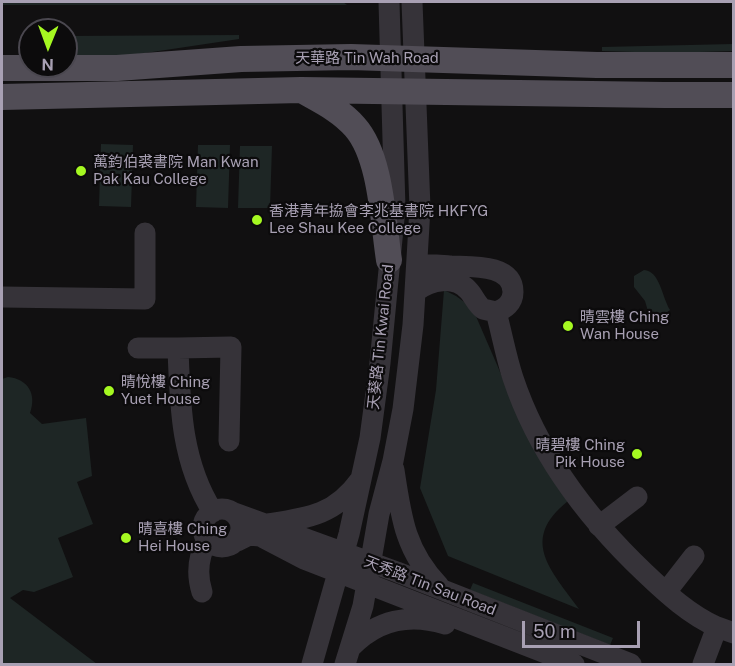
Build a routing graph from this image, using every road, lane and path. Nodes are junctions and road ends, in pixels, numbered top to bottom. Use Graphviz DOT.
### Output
graph roads {
  1 [pos="389,2"];
  2 [pos="412,2"];
  3 [pos="402,57"];
  4 [pos="734,65"];
  5 [pos="2,68"];
  6 [pos="302,90"];
  7 [pos="404,92"];
  8 [pos="734,95"];
  9 [pos="2,97"];
  10 [pos="145,233"];
  11 [pos="389,260"];
  12 [pos="418,265"];
  13 [pos="416,291"];
  14 [pos="2,297"];
  15 [pos="496,312"];
  16 [pos="138,348"];
  17 [pos="178,348"];
  18 [pos="229,441"];
  19 [pos="393,460"];
  20 [pos="361,479"];
  21 [pos="637,497"];
  22 [pos="223,512"];
  23 [pos="599,526"];
  24 [pos="263,528"];
  25 [pos="207,540"];
  26 [pos="237,541"];
  27 [pos="694,556"];
  28 [pos="371,562"];
  29 [pos="341,563"];
  30 [pos="367,584"];
  31 [pos="444,591"];
  32 [pos="202,592"];
  33 [pos="666,592"];
  34 [pos="725,630"];
  35 [pos="524,645"];
  36 [pos="348,656"];
  37 [pos="312,664"];
  38 [pos="574,664"];
  39 [pos="631,664"];
  40 [pos="703,664"];
  1 -- 3 [label="street, 天葵路 Tin Kwai Road"];
  2 -- 3 [label="street, 天葵路 Tin Kwai Road"];
  3 -- 4 [label="main road, 天華路 Tin Wah Road"];
  3 -- 5 [label="main road, 天華路 Tin Wah Road"];
  3 -- 7 [label="street, 天葵路 Tin Kwai Road"];
  6 -- 7 [label="main road"];
  6 -- 9 [label="main road"];
  6 -- 11 [label="main road"];
  7 -- 8 [label="main road"];
  7 -- 11 [label="street, 天葵路 Tin Kwai Road"];
  7 -- 12 [label="street, 天葵路 Tin Kwai Road"];
  10 -- 14 [label="street"];
  11 -- 20 [label="street, 天葵路 Tin Kwai Road"];
  12 -- 13 [label="street, 天葵路 Tin Kwai Road"];
  12 -- 15 [label="street"];
  13 -- 15 [label="street"];
  13 -- 19 [label="street, 天葵路 Tin Kwai Road"];
  15 -- 23 [label="street"];
  16 -- 17 [label="street"];
  17 -- 18 [label="street"];
  17 -- 22 [label="street"];
  19 -- 28 [label="street, 天葵路 Tin Kwai Road"];
  19 -- 31 [label="street"];
  20 -- 24 [label="street"];
  20 -- 29 [label="street, 天葵路 Tin Kwai Road"];
  21 -- 23 [label="street"];
  22 -- 24 [label="street, 天秀路 Tin Sau Road"];
  22 -- 25 [label="street"];
  22 -- 26 [label="street"];
  23 -- 33 [label="street"];
  24 -- 26 [label="street"];
  24 -- 29 [label="street, 天秀路 Tin Sau Road"];
  25 -- 26 [label="street"];
  25 -- 32 [label="street"];
  27 -- 33 [label="street"];
  28 -- 29 [label="street, 天秀路 Tin Sau Road"];
  28 -- 30 [label="street, 天葵路 Tin Kwai Road"];
  28 -- 31 [label="street, 天秀路 Tin Sau Road"];
  29 -- 30 [label="street, 天秀路 Tin Sau Road"];
  29 -- 37 [label="street, 天葵路 Tin Kwai Road"];
  30 -- 35 [label="street, 天秀路 Tin Sau Road"];
  30 -- 36 [label="street, 天葵路 Tin Kwai Road"];
  31 -- 39 [label="street, 天秀路 Tin Sau Road"];
  33 -- 34 [label="street"];
  34 -- 40 [label="street"];
  35 -- 36 [label="street"];
  35 -- 38 [label="street, 天秀路 Tin Sau Road"];
}
